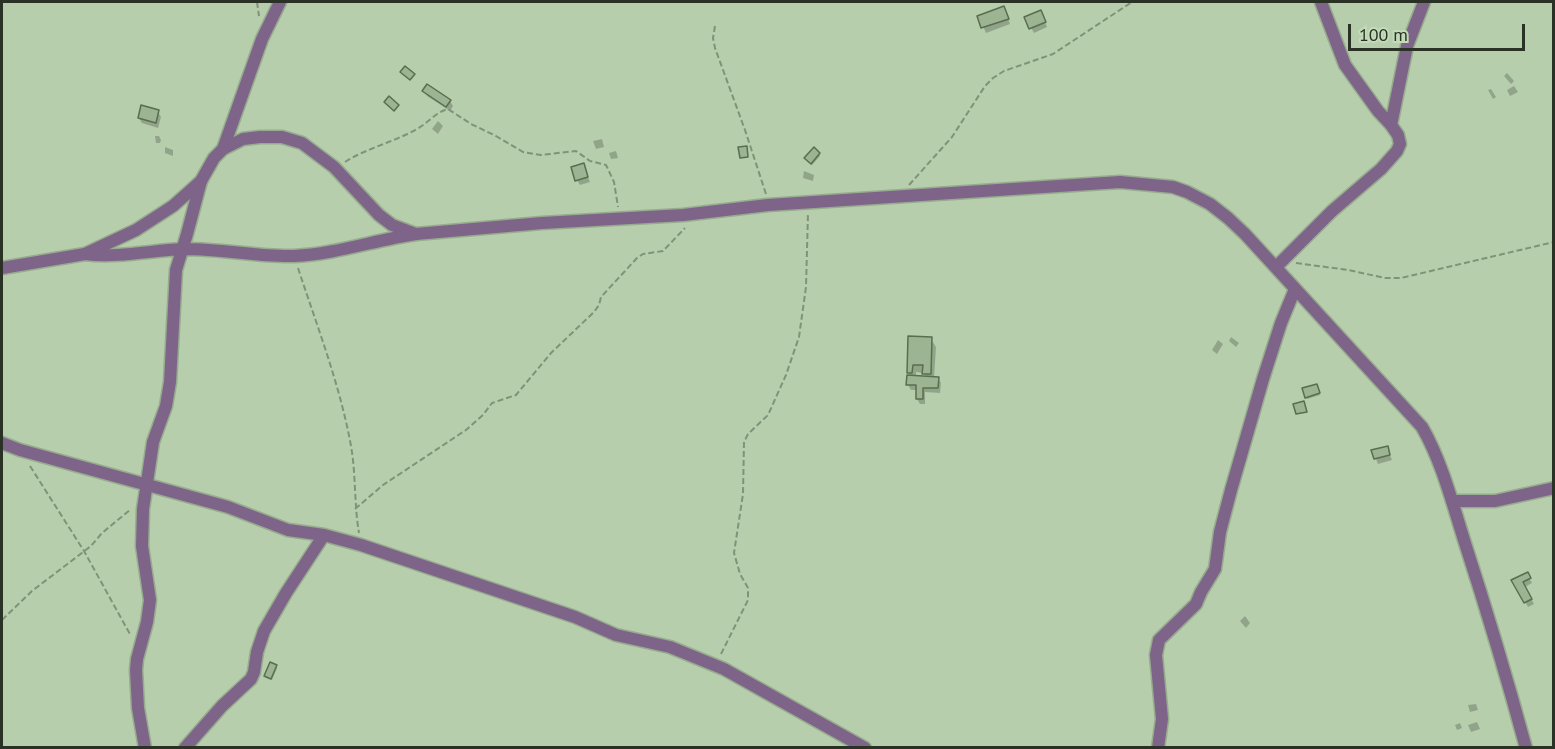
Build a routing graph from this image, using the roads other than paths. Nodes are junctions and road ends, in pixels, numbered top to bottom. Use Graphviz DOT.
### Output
graph roads {
  1 [pos="280,2"];
  2 [pos="1321,2"];
  3 [pos="1424,2"];
  4 [pos="1391,125"];
  5 [pos="223,149"];
  6 [pos="201,181"];
  7 [pos="416,234"];
  8 [pos="183,249"];
  9 [pos="85,254"];
  10 [pos="1278,264"];
  11 [pos="2,268"];
  12 [pos="1295,289"];
  13 [pos="2,443"];
  14 [pos="147,485"];
  15 [pos="1554,488"];
  16 [pos="1452,501"];
  17 [pos="324,535"];
  18 [pos="144,747"];
  19 [pos="185,747"];
  20 [pos="865,747"];
  21 [pos="1158,747"];
  22 [pos="1526,747"];
  1 -- 5 [label="street"];
  2 -- 4 [label="street"];
  3 -- 4 [label="street"];
  4 -- 10 [label="street"];
  5 -- 6 [label="street"];
  5 -- 7 [label="street"];
  6 -- 8 [label="street"];
  6 -- 9 [label="street"];
  7 -- 8 [label="street"];
  7 -- 10 [label="street"];
  8 -- 9 [label="street"];
  8 -- 14 [label="street"];
  9 -- 11 [label="street"];
  10 -- 12 [label="street"];
  12 -- 16 [label="street"];
  12 -- 21 [label="street"];
  13 -- 14 [label="street"];
  14 -- 17 [label="street"];
  14 -- 18 [label="street"];
  15 -- 16 [label="street"];
  16 -- 22 [label="street"];
  17 -- 19 [label="street"];
  17 -- 20 [label="street"];
}
